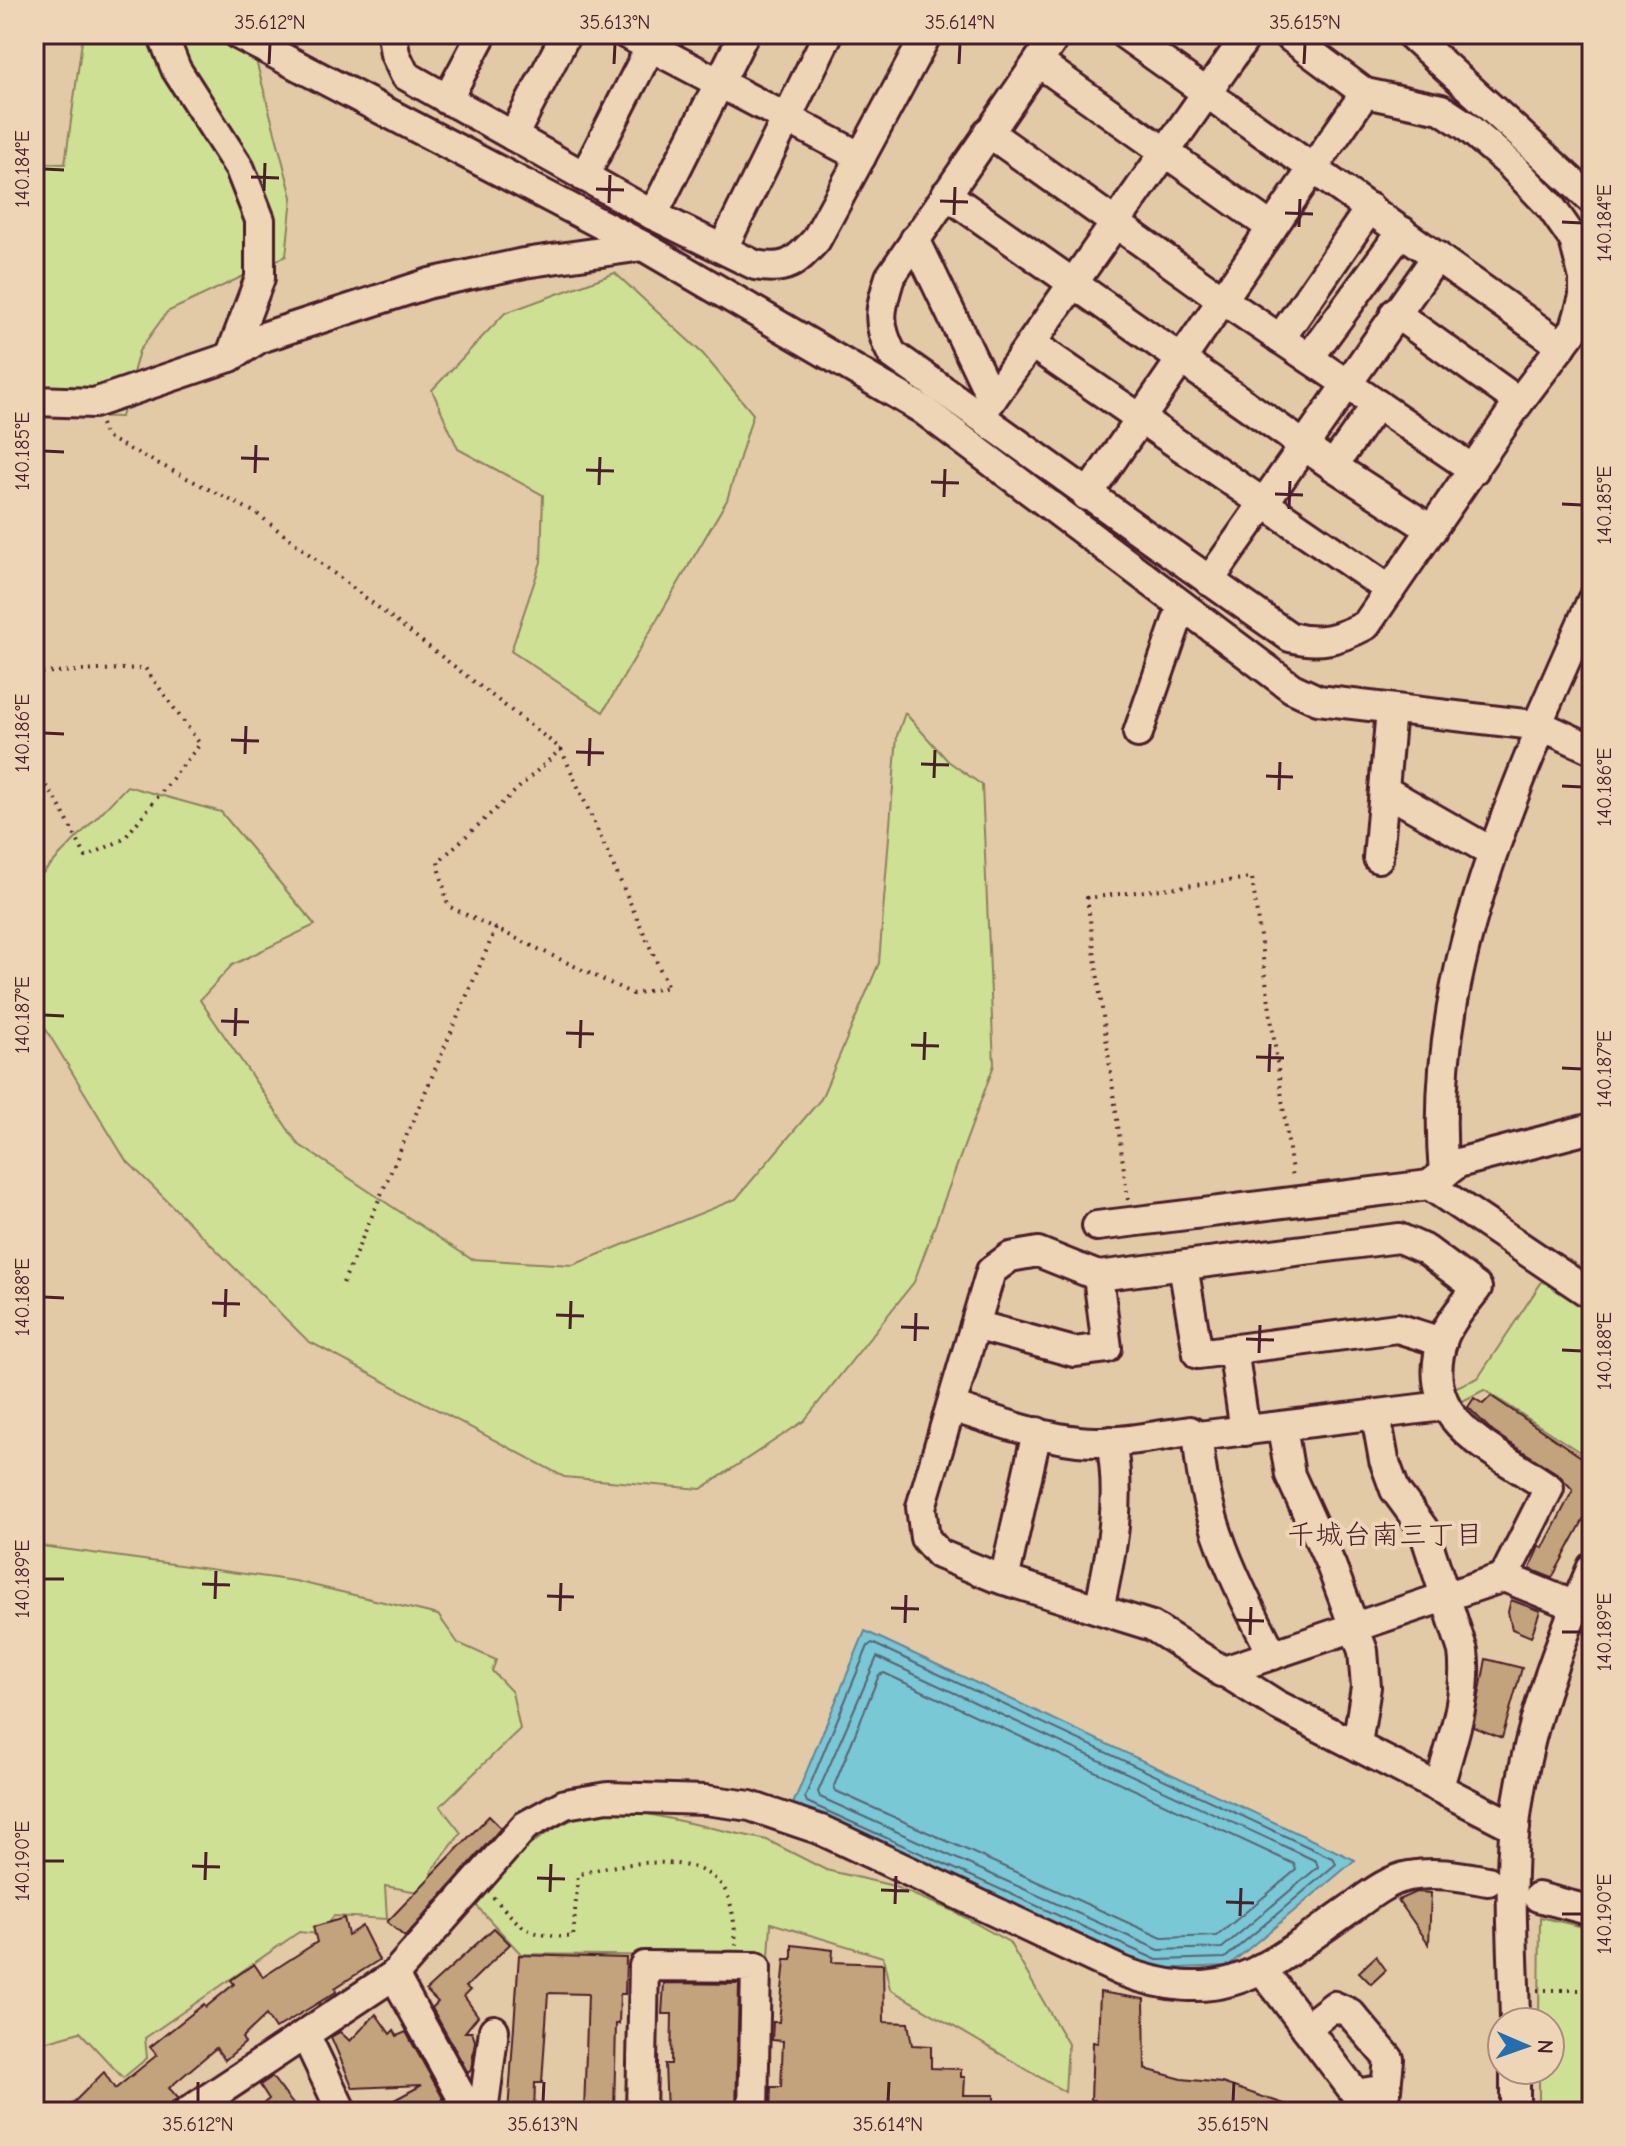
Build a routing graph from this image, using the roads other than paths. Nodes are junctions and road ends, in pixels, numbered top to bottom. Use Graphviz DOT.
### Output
graph roads {
  1 [pos="162,34"];
  2 [pos="237,34"];
  3 [pos="392,34"];
  4 [pos="482,34"];
  5 [pos="566,34"];
  6 [pos="744,34"];
  7 [pos="828,34"];
  8 [pos="927,34"];
  9 [pos="1124,34"];
  10 [pos="1248,34"];
  11 [pos="1286,34"];
  12 [pos="1410,34"];
  13 [pos="645,38"];
  14 [pos="1047,42"];
  15 [pos="720,81"];
  16 [pos="1205,91"];
  17 [pos="1365,93"];
  18 [pos="447,100"];
  19 [pos="788,117"];
  20 [pos="988,132"];
  21 [pos="513,136"];
  22 [pos="1164,150"];
  23 [pos="861,157"];
  24 [pos="1314,167"];
  25 [pos="584,177"];
  26 [pos="946,194"];
  27 [pos="1592,200"];
  28 [pos="1370,208"];
  29 [pos="653,215"];
  30 [pos="1115,223"];
  31 [pos="1272,228"];
  32 [pos="1402,231"];
  33 [pos="915,239"];
  34 [pos="643,246"];
  35 [pos="723,248"];
  36 [pos="1437,256"];
  37 [pos="1074,283"];
  38 [pos="1223,300"];
  39 [pos="1395,313"];
  40 [pos="1280,339"];
  41 [pos="1032,344"];
  42 [pos="1562,346"];
  43 [pos="230,357"];
  44 [pos="1182,358"];
  45 [pos="1309,358"];
  46 [pos="1346,383"];
  47 [pos="34,401"];
  48 [pos="1519,402"];
  49 [pos="1377,404"];
  50 [pos="986,408"];
  51 [pos="1141,418"];
  52 [pos="1304,443"];
  53 [pos="1333,466"];
  54 [pos="1474,470"];
  55 [pos="1087,496"];
  56 [pos="1261,505"];
  57 [pos="1432,530"];
  58 [pos="1209,581"];
  59 [pos="1390,590"];
  60 [pos="1592,600"];
  61 [pos="1182,606"];
  62 [pos="1391,709"];
  63 [pos="1540,725"];
  64 [pos="1138,733"];
  65 [pos="1592,749"];
  66 [pos="1384,790"];
  67 [pos="1492,852"];
  68 [pos="1378,858"];
  69 [pos="1592,1128"];
  70 [pos="1436,1179"];
  71 [pos="1097,1226"];
  72 [pos="1183,1266"];
  73 [pos="1098,1276"];
  74 [pos="1592,1295"];
  75 [pos="975,1325"];
  76 [pos="1442,1342"];
  77 [pos="1233,1349"];
  78 [pos="1443,1406"];
  79 [pos="951,1407"];
  80 [pos="1376,1416"];
  81 [pos="1282,1427"];
  82 [pos="1245,1431"];
  83 [pos="1037,1432"];
  84 [pos="1198,1436"];
  85 [pos="1111,1441"];
  86 [pos="1592,1567"];
  87 [pos="1504,1577"];
  88 [pos="1004,1580"];
  89 [pos="1447,1596"];
  90 [pos="1575,1606"];
  91 [pos="1099,1609"];
  92 [pos="1353,1628"];
  93 [pos="1273,1655"];
  94 [pos="1221,1672"];
  95 [pos="1357,1744"];
  96 [pos="1439,1787"];
  97 [pos="1515,1827"];
  98 [pos="1488,1881"];
  99 [pos="1538,1897"];
  100 [pos="1592,1911"];
  101 [pos="1261,1968"];
  102 [pos="394,1975"];
  103 [pos="1515,2006"];
  104 [pos="1306,2028"];
  105 [pos="494,2030"];
  106 [pos="305,2034"];
  107 [pos="1515,2086"];
  108 [pos="188,2112"];
  109 [pos="342,2112"];
  110 [pos="470,2112"];
  111 [pos="483,2112"];
  112 [pos="641,2112"];
  113 [pos="753,2112"];
  114 [pos="1515,2112"];
  1 -- 43 [label="street"];
  2 -- 34 [label="street"];
  3 -- 18 [label="street"];
  4 -- 18 [label="street"];
  5 -- 21 [label="street"];
  6 -- 15 [label="street"];
  7 -- 19 [label="street"];
  8 -- 23 [label="street"];
  9 -- 16 [label="street"];
  10 -- 16 [label="street"];
  11 -- 17 [label="street"];
  12 -- 27 [label="street"];
  13 -- 15 [label="street"];
  13 -- 25 [label="street"];
  14 -- 20 [label="street"];
  14 -- 22 [label="street"];
  15 -- 19 [label="street"];
  15 -- 29 [label="street"];
  16 -- 22 [label="street"];
  16 -- 24 [label="street"];
  17 -- 24 [label="street"];
  17 -- 42 [label="street"];
  18 -- 21 [label="street"];
  19 -- 23 [label="street"];
  19 -- 35 [label="street"];
  20 -- 26 [label="street"];
  20 -- 30 [label="street"];
  21 -- 25 [label="street"];
  22 -- 30 [label="street"];
  22 -- 31 [label="street"];
  23 -- 35 [label="street"];
  24 -- 28 [label="street"];
  24 -- 31 [label="street"];
  25 -- 29 [label="street"];
  26 -- 33 [label="street"];
  26 -- 37 [label="street"];
  28 -- 32 [label="street"];
  28 -- 40 [label="street"];
  29 -- 35 [label="street"];
  30 -- 37 [label="street"];
  30 -- 38 [label="street"];
  31 -- 38 [label="street"];
  32 -- 36 [label="street"];
  32 -- 45 [label="street"];
  33 -- 50 [label="street"];
  33 -- 50 [label="street"];
  34 -- 43 [label="street"];
  34 -- 61 [label="street"];
  36 -- 39 [label="street"];
  36 -- 42 [label="street"];
  37 -- 41 [label="street"];
  37 -- 44 [label="street"];
  38 -- 40 [label="street"];
  38 -- 44 [label="street"];
  39 -- 46 [label="street"];
  39 -- 48 [label="street"];
  40 -- 45 [label="street"];
  41 -- 50 [label="street"];
  41 -- 51 [label="street"];
  42 -- 48 [label="street"];
  43 -- 47 [label="street"];
  44 -- 51 [label="street"];
  44 -- 52 [label="street"];
  45 -- 46 [label="street"];
  46 -- 49 [label="street"];
  46 -- 52 [label="street"];
  48 -- 54 [label="street"];
  49 -- 53 [label="street"];
  49 -- 54 [label="street"];
  50 -- 55 [label="street"];
  51 -- 55 [label="street"];
  51 -- 56 [label="street"];
  52 -- 53 [label="street"];
  52 -- 56 [label="street"];
  53 -- 57 [label="street"];
  54 -- 57 [label="street"];
  55 -- 58 [label="street"];
  56 -- 58 [label="street"];
  56 -- 59 [label="street"];
  57 -- 59 [label="street"];
  58 -- 59 [label="street"];
  60 -- 63 [label="street"];
  61 -- 62 [label="street"];
  61 -- 64 [label="street"];
  62 -- 63 [label="street"];
  62 -- 66 [label="street"];
  63 -- 65 [label="street"];
  63 -- 67 [label="street"];
  66 -- 67 [label="street"];
  66 -- 68 [label="street"];
  67 -- 70 [label="street"];
  69 -- 70 [label="street"];
  70 -- 71 [label="street"];
  70 -- 74 [label="street"];
  72 -- 73 [label="street"];
  72 -- 76 [label="street"];
  72 -- 77 [label="street"];
  73 -- 75 [label="street"];
  73 -- 75 [label="street"];
  75 -- 79 [label="street"];
  76 -- 77 [label="street"];
  76 -- 78 [label="street"];
  77 -- 82 [label="street"];
  78 -- 80 [label="street"];
  78 -- 87 [label="street"];
  79 -- 83 [label="street"];
  79 -- 88 [label="street"];
  80 -- 81 [label="street"];
  80 -- 89 [label="street"];
  81 -- 82 [label="street"];
  81 -- 92 [label="street"];
  82 -- 84 [label="street"];
  83 -- 85 [label="street"];
  83 -- 88 [label="street"];
  84 -- 85 [label="street"];
  84 -- 93 [label="street"];
  85 -- 91 [label="street"];
  86 -- 90 [label="street"];
  87 -- 89 [label="street"];
  87 -- 90 [label="street"];
  88 -- 91 [label="street"];
  89 -- 92 [label="street"];
  89 -- 96 [label="street"];
  90 -- 97 [label="street"];
  91 -- 94 [label="street"];
  92 -- 93 [label="street"];
  92 -- 95 [label="street"];
  93 -- 94 [label="street"];
  94 -- 95 [label="street"];
  95 -- 96 [label="street"];
  96 -- 97 [label="street"];
  97 -- 103 [label="street"];
  98 -- 101 [label="street"];
  99 -- 100 [label="street"];
  101 -- 102 [label="street"];
  101 -- 104 [label="street"];
  102 -- 106 [label="street"];
  102 -- 110 [label="street"];
  105 -- 111 [label="street"];
  106 -- 108 [label="street"];
  106 -- 109 [label="street"];
  107 -- 114 [label="street"];
  112 -- 113 [label="street"];
}
